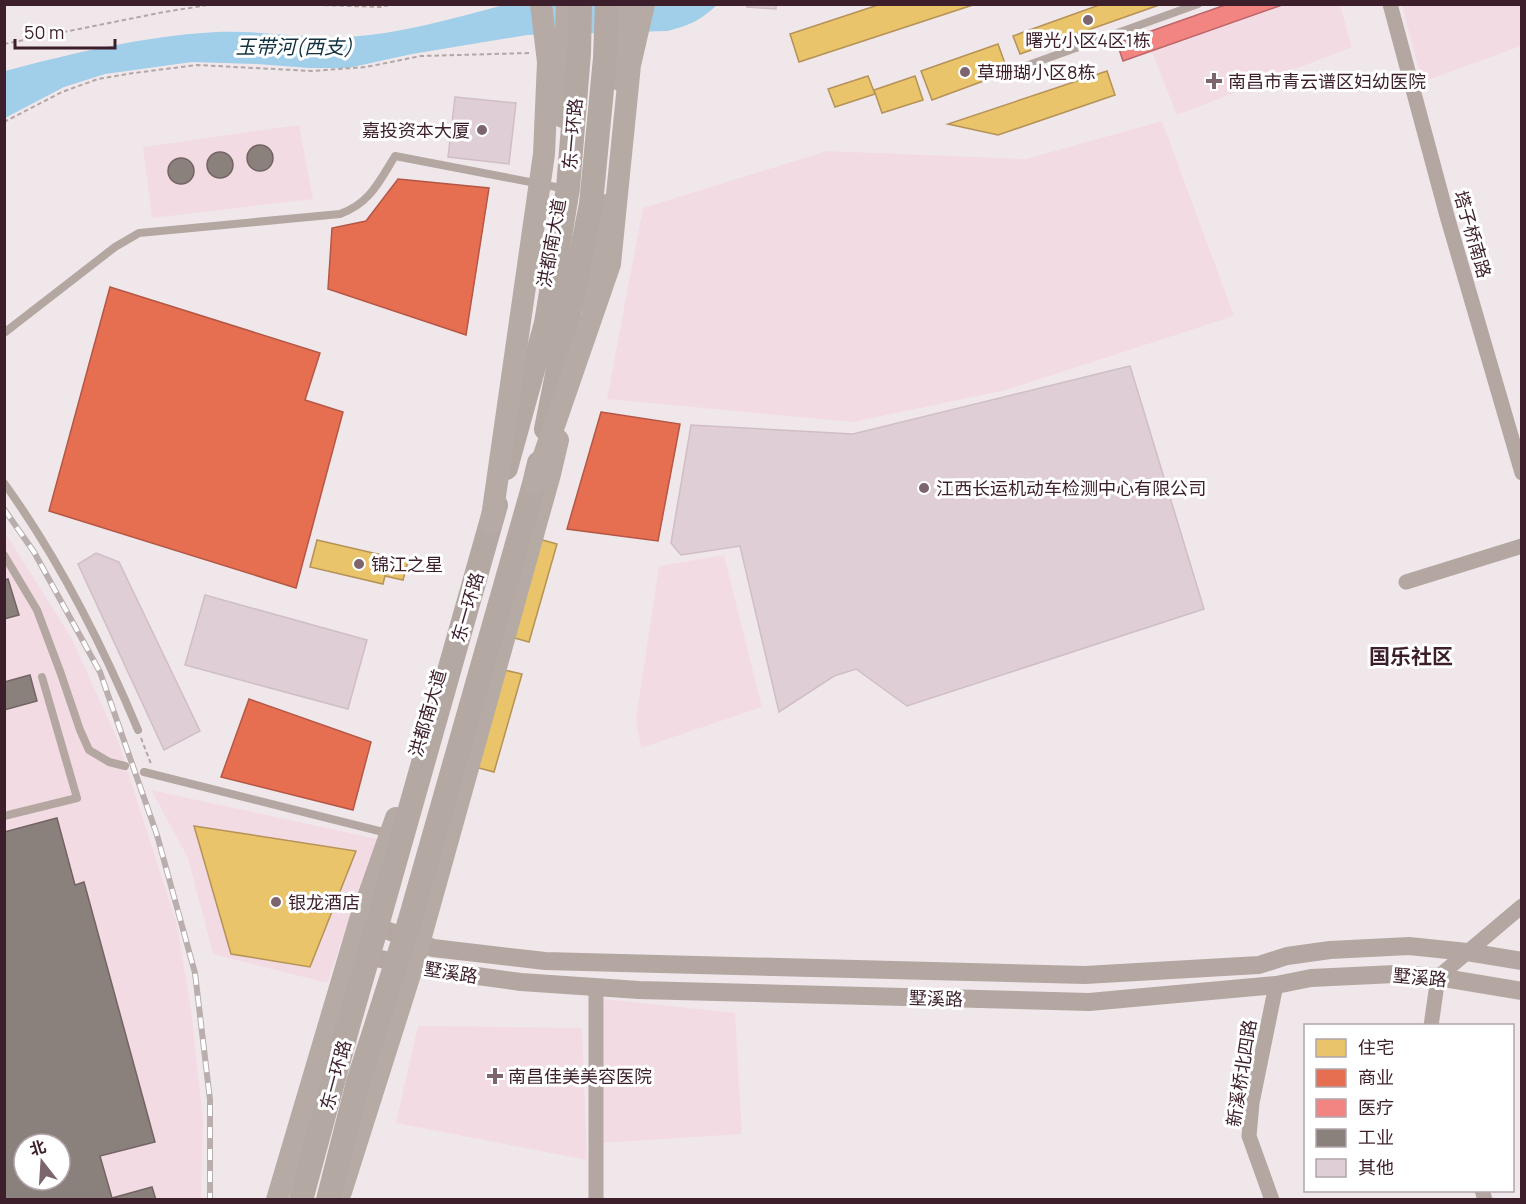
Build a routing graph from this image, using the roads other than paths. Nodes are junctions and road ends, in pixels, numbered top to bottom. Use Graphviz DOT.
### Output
graph roads {
  1 [pos="541,4"];
  2 [pos="551,4"];
  3 [pos="567,4"];
  4 [pos="580,4"];
  5 [pos="607,4"];
  6 [pos="623,4"];
  7 [pos="630,4"];
  8 [pos="644,4"];
  9 [pos="1198,4"];
  10 [pos="1390,4"];
  11 [pos="548,56"];
  12 [pos="626,65"];
  13 [pos="1023,67"];
  14 [pos="561,188"];
  15 [pos="4,333"];
  16 [pos="1521,473"];
  17 [pos="4,483"];
  18 [pos="534,484"];
  19 [pos="491,524"];
  20 [pos="1521,546"];
  21 [pos="4,555"];
  22 [pos="1406,582"];
  23 [pos="42,677"];
  24 [pos="138,730"];
  25 [pos="125,766"];
  26 [pos="144,772"];
  27 [pos="4,816"];
  28 [pos="391,834"];
  29 [pos="1521,906"];
  30 [pos="360,920"];
  31 [pos="419,943"];
  32 [pos="1467,952"];
  33 [pos="350,953"];
  34 [pos="1521,961"];
  35 [pos="413,965"];
  36 [pos="1438,977"];
  37 [pos="1276,986"];
  38 [pos="596,987"];
  39 [pos="1521,991"];
  40 [pos="1431,1024"];
  41 [pos="358,1082"];
  42 [pos="277,1200"];
  43 [pos="301,1200"];
  44 [pos="328,1200"];
  45 [pos="338,1200"];
  46 [pos="596,1200"];
  47 [pos="1272,1200"];
  1 -- 11 [label="main road, bridge"];
  2 -- 11 [label="main road, bridge"];
  3 -- 11 [label="main road, 洪都南大道"];
  4 -- 19 [label="highway, 东一环路, bridge"];
  5 -- 18 [label="highway, 东一环路, bridge"];
  6 -- 12 [label="main road"];
  7 -- 12 [label="main road, bridge"];
  8 -- 12 [label="main road, bridge"];
  9 -- 13 [label="lane"];
  10 -- 16 [label="street, 塔子桥南路"];
  11 -- 14 [label="main road, 洪都南大道"];
  11 -- 19 [label="main road, bridge"];
  12 -- 18 [label="main road, bridge"];
  12 -- 31 [label="main road"];
  14 -- 15 [label="lane"];
  14 -- 28 [label="main road, 洪都南大道"];
  17 -- 24 [label="lane"];
  18 -- 41 [label="highway, 东一环路, bridge"];
  19 -- 43 [label="highway, 东一环路, bridge"];
  20 -- 22 [label="street"];
  21 -- 25 [label="lane"];
  23 -- 27 [label="lane"];
  26 -- 28 [label="lane"];
  28 -- 30 [label="main road, 洪都南大道"];
  29 -- 32 [label="street"];
  30 -- 31 [label="street, 墅溪路"];
  30 -- 33 [label="main road, 洪都南大道"];
  31 -- 32 [label="street, 墅溪路"];
  31 -- 35 [label="main road"];
  32 -- 34 [label="street, 墅溪路"];
  32 -- 36 [label="street"];
  33 -- 35 [label="street, 墅溪路"];
  33 -- 42 [label="main road, 洪都南大道"];
  35 -- 38 [label="street, 墅溪路"];
  35 -- 45 [label="main road"];
  36 -- 37 [label="street, 墅溪路"];
  36 -- 39 [label="street, 墅溪路"];
  36 -- 40 [label="street"];
  37 -- 38 [label="street, 墅溪路"];
  37 -- 47 [label="street, 新溪桥北四路"];
  38 -- 46 [label="street"];
  41 -- 44 [label="highway, 东一环路, bridge"];
  41 -- 45 [label="main road, bridge"];
}
